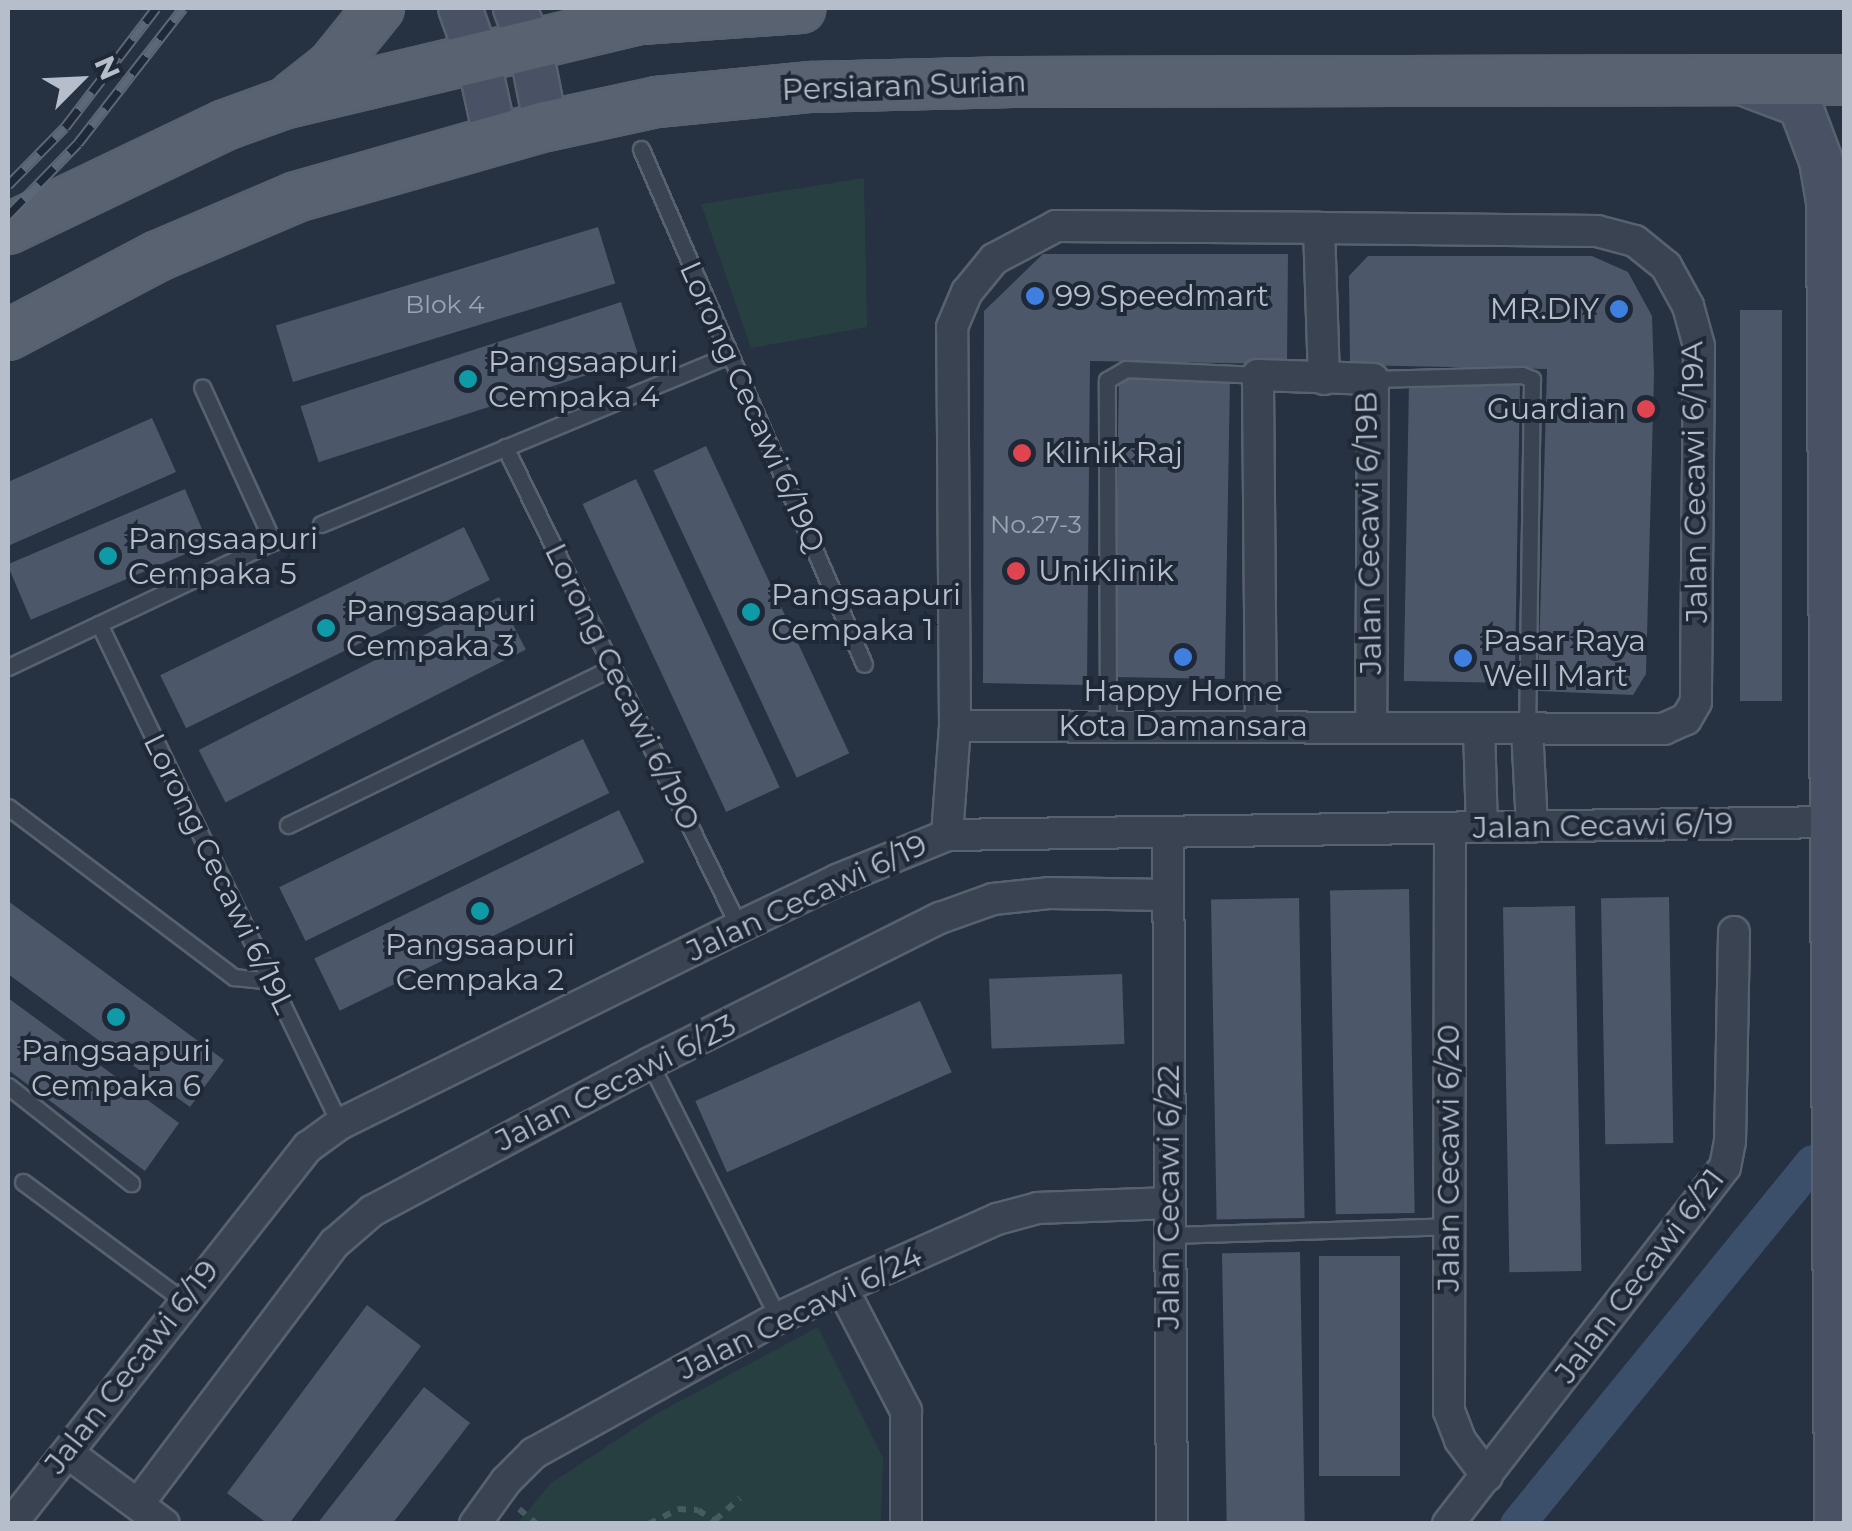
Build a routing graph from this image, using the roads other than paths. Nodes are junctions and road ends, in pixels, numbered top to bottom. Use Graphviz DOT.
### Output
graph roads {
  1 [pos="379,8"];
  2 [pos="460,8"];
  3 [pos="800,8"];
  4 [pos="623,13"];
  5 [pos="522,27"];
  6 [pos="478,58"];
  7 [pos="1844,80"];
  8 [pos="1737,81"];
  9 [pos="283,104"];
  10 [pos="546,126"];
  11 [pos="496,140"];
  12 [pos="641,149"];
  13 [pos="1844,156"];
  14 [pos="1828,202"];
  15 [pos="1319,228"];
  16 [pos="8,229"];
  17 [pos="8,335"];
  18 [pos="728,355"];
  19 [pos="1258,375"];
  20 [pos="1324,379"];
  21 [pos="1373,379"];
  22 [pos="202,386"];
  23 [pos="505,446"];
  24 [pos="321,524"];
  25 [pos="1837,546"];
  26 [pos="99,624"];
  27 [pos="864,664"];
  28 [pos="8,667"];
  29 [pos="612,668"];
  30 [pos="955,726"];
  31 [pos="1108,726"];
  32 [pos="1261,727"];
  33 [pos="1371,727"];
  34 [pos="1480,728"];
  35 [pos="1527,728"];
  36 [pos="8,807"];
  37 [pos="288,825"];
  38 [pos="1532,826"];
  39 [pos="1482,827"];
  40 [pos="1450,828"];
  41 [pos="1168,832"];
  42 [pos="947,835"];
  43 [pos="1836,839"];
  44 [pos="1167,883"];
  45 [pos="739,927"];
  46 [pos="1734,932"];
  47 [pos="270,980"];
  48 [pos="650,1063"];
  49 [pos="8,1086"];
  50 [pos="340,1124"];
  51 [pos="23,1182"];
  52 [pos="131,1183"];
  53 [pos="1170,1203"];
  54 [pos="1449,1226"];
  55 [pos="1170,1236"];
  56 [pos="842,1288"];
  57 [pos="184,1300"];
  58 [pos="778,1318"];
  59 [pos="1840,1428"];
  60 [pos="68,1453"];
  61 [pos="1488,1476"];
  62 [pos="138,1504"];
  63 [pos="11,1524"];
  64 [pos="164,1524"];
  65 [pos="475,1524"];
  66 [pos="906,1524"];
  67 [pos="1172,1524"];
  68 [pos="1448,1524"];
  69 [pos="1836,1524"];
  1 -- 9 [label="main road"];
  2 -- 6 [label="street"];
  3 -- 4 [label="main road"];
  4 -- 5 [label="main road"];
  5 -- 6 [label="main road"];
  5 -- 10 [label="street"];
  6 -- 9 [label="main road"];
  6 -- 11 [label="street"];
  7 -- 8 [label="main road, Persiaran Surian"];
  8 -- 10 [label="main road, Persiaran Surian"];
  8 -- 14 [label="street"];
  9 -- 16 [label="main road"];
  10 -- 11 [label="main road, Persiaran Surian"];
  11 -- 17 [label="main road, Persiaran Surian"];
  12 -- 18 [label="lane, Lorong Cecawi 6/19Q"];
  13 -- 14 [label="street"];
  14 -- 25 [label="street"];
  15 -- 20 [label="street"];
  15 -- 30 [label="street, Jalan Cecawi 6/19A"];
  15 -- 35 [label="street, Jalan Cecawi 6/19A"];
  18 -- 23 [label="lane"];
  18 -- 27 [label="lane, Lorong Cecawi 6/19Q"];
  19 -- 20 [label="street, Jalan Cecawi 6/19B"];
  19 -- 31 [label="lane"];
  19 -- 32 [label="street"];
  20 -- 21 [label="street, Jalan Cecawi 6/19B"];
  21 -- 33 [label="street, Jalan Cecawi 6/19B"];
  21 -- 35 [label="lane"];
  22 -- 26 [label="lane"];
  23 -- 24 [label="lane"];
  23 -- 29 [label="lane, Lorong Cecawi 6/19O"];
  25 -- 43 [label="street"];
  26 -- 28 [label="lane"];
  26 -- 47 [label="lane, Lorong Cecawi 6/19L"];
  29 -- 37 [label="lane"];
  29 -- 45 [label="lane, Lorong Cecawi 6/19O"];
  30 -- 31 [label="street, Jalan Cecawi 6/19A"];
  30 -- 42 [label="street"];
  31 -- 32 [label="street, Jalan Cecawi 6/19A"];
  32 -- 33 [label="street, Jalan Cecawi 6/19A"];
  33 -- 34 [label="street, Jalan Cecawi 6/19A"];
  34 -- 35 [label="street, Jalan Cecawi 6/19A"];
  34 -- 39 [label="street"];
  35 -- 38 [label="street"];
  36 -- 47 [label="lane"];
  38 -- 39 [label="street, Jalan Cecawi 6/19"];
  38 -- 43 [label="street, Jalan Cecawi 6/19"];
  39 -- 40 [label="street, Jalan Cecawi 6/19"];
  40 -- 41 [label="street, Jalan Cecawi 6/19"];
  40 -- 54 [label="street, Jalan Cecawi 6/20"];
  41 -- 42 [label="street, Jalan Cecawi 6/19"];
  41 -- 44 [label="street"];
  42 -- 45 [label="street, Jalan Cecawi 6/19"];
  43 -- 59 [label="street"];
  44 -- 48 [label="street, Jalan Cecawi 6/23"];
  44 -- 53 [label="street, Jalan Cecawi 6/22"];
  45 -- 50 [label="street, Jalan Cecawi 6/19"];
  46 -- 61 [label="street, Jalan Cecawi 6/21"];
  47 -- 50 [label="lane, Lorong Cecawi 6/19L"];
  48 -- 58 [label="lane"];
  48 -- 62 [label="street, Jalan Cecawi 6/23"];
  49 -- 52 [label="lane"];
  50 -- 57 [label="street, Jalan Cecawi 6/19"];
  51 -- 57 [label="lane"];
  53 -- 55 [label="street, Jalan Cecawi 6/22"];
  53 -- 56 [label="street, Jalan Cecawi 6/24"];
  54 -- 55 [label="lane"];
  54 -- 61 [label="street, Jalan Cecawi 6/20"];
  55 -- 67 [label="street, Jalan Cecawi 6/22"];
  56 -- 58 [label="street, Jalan Cecawi 6/24"];
  56 -- 66 [label="street"];
  57 -- 60 [label="street, Jalan Cecawi 6/19"];
  58 -- 65 [label="street, Jalan Cecawi 6/24"];
  59 -- 69 [label="street"];
  60 -- 62 [label="street"];
  60 -- 63 [label="street, Jalan Cecawi 6/19"];
  61 -- 68 [label="street, Jalan Cecawi 6/21"];
  62 -- 64 [label="street"];
}
